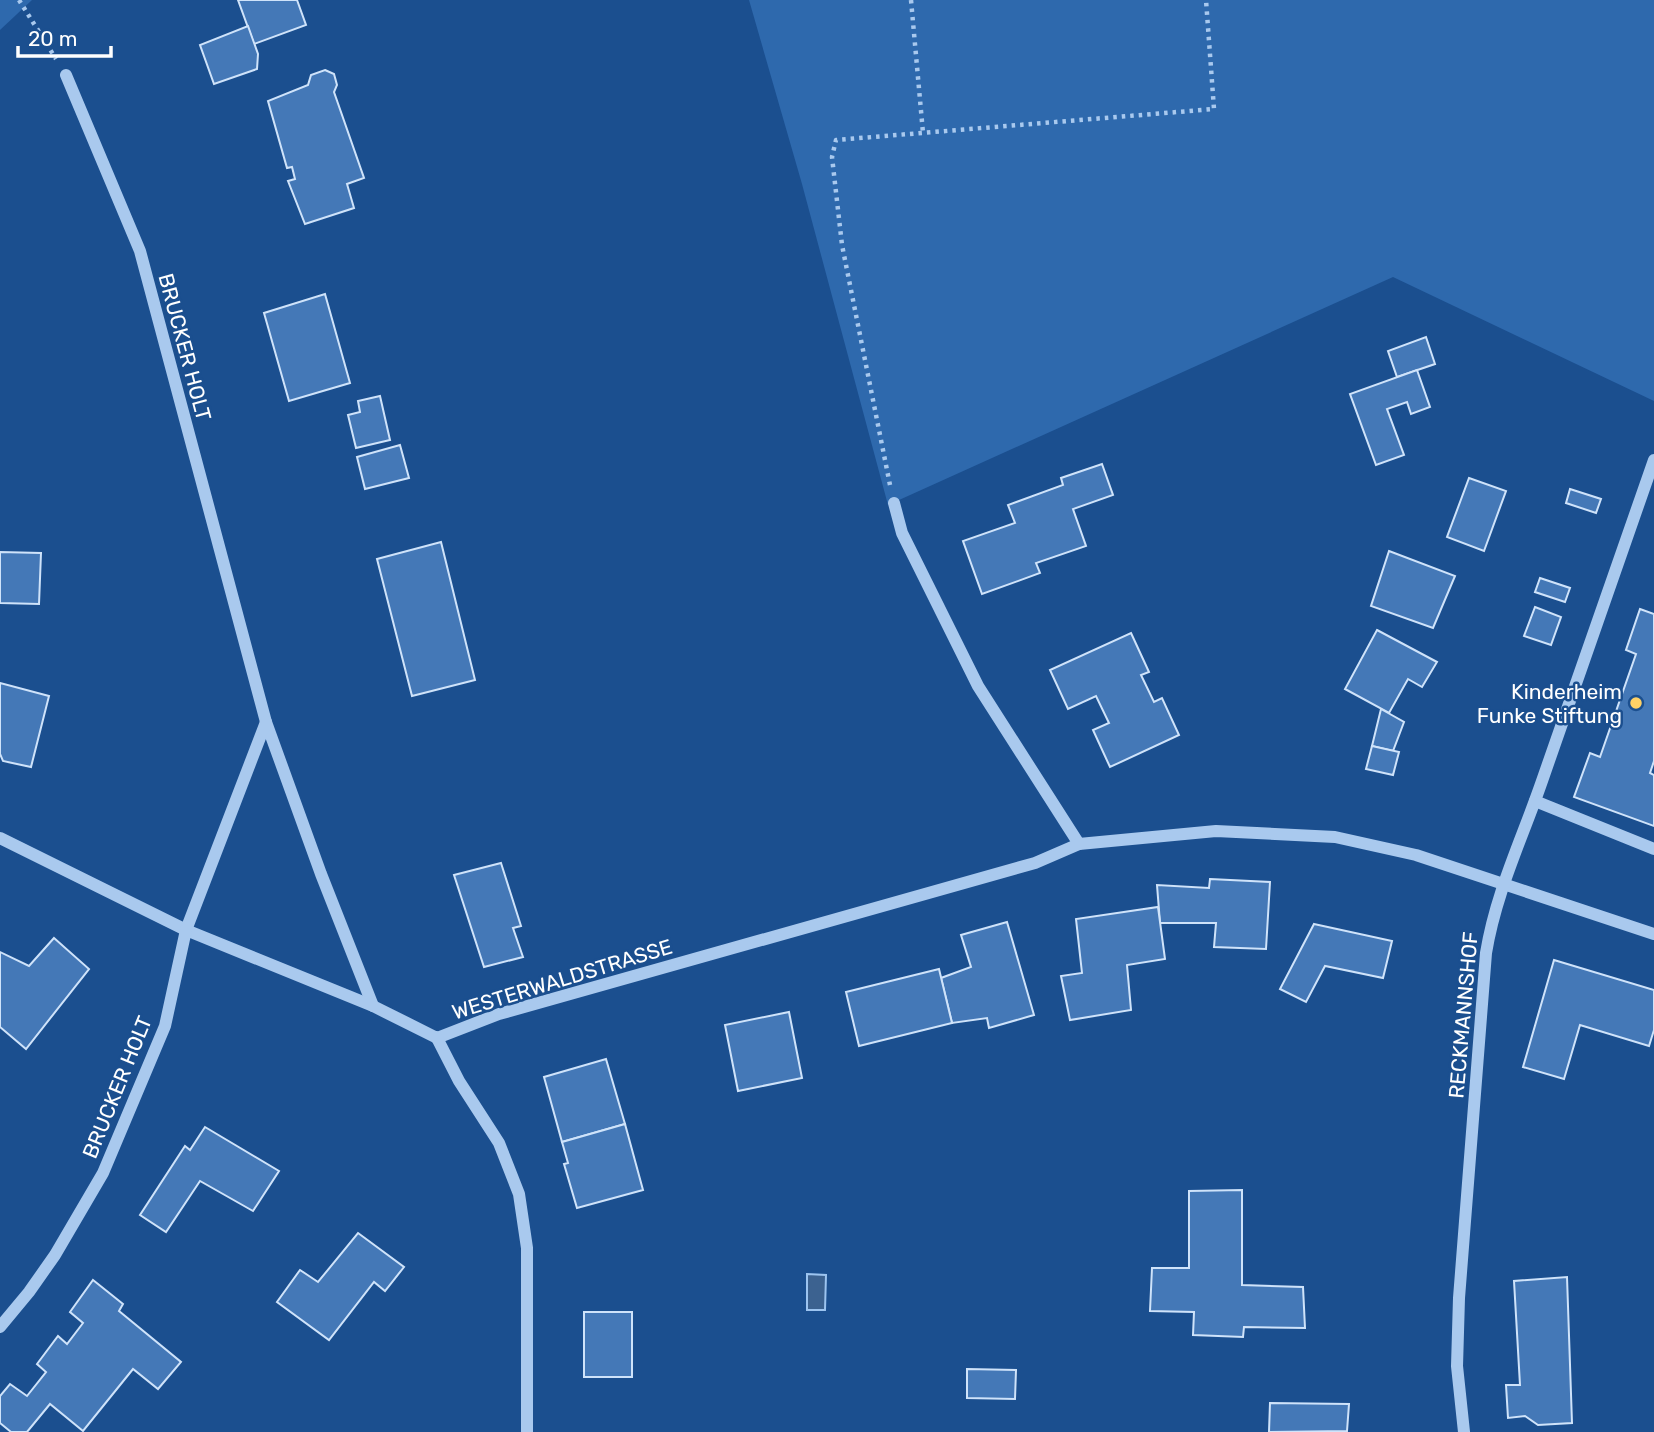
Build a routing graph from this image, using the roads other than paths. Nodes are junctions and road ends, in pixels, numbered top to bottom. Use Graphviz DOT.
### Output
graph roads {
  1 [pos="66,75"];
  2 [pos="1654,460"];
  3 [pos="894,503"];
  4 [pos="266,722"];
  5 [pos="1535,801"];
  6 [pos="0,838"];
  7 [pos="1079,844"];
  8 [pos="1654,849"];
  9 [pos="1503,883"];
  10 [pos="186,930"];
  11 [pos="1654,934"];
  12 [pos="373,1006"];
  13 [pos="437,1038"];
  14 [pos="0,1327"];
  15 [pos="527,1432"];
  16 [pos="1464,1432"];
  1 -- 4 [label="street, BRUCKER HOLT"];
  2 -- 5 [label="street, RECKMANNSHOF"];
  3 -- 7 [label="street"];
  4 -- 10 [label="street, BRUCKER HOLT"];
  4 -- 12 [label="street, BRUCKER HOLT"];
  5 -- 8 [label="street"];
  5 -- 9 [label="street, RECKMANNSHOF"];
  6 -- 10 [label="street, WESTERWALDSTRASSE"];
  7 -- 9 [label="street, WESTERWALDSTRASSE"];
  7 -- 13 [label="street, WESTERWALDSTRASSE"];
  9 -- 11 [label="street, WESTERWALDSTRASSE"];
  9 -- 16 [label="street, RECKMANNSHOF"];
  10 -- 12 [label="street, WESTERWALDSTRASSE"];
  10 -- 14 [label="street, BRUCKER HOLT"];
  12 -- 13 [label="street, WESTERWALDSTRASSE"];
  13 -- 15 [label="street"];
}
